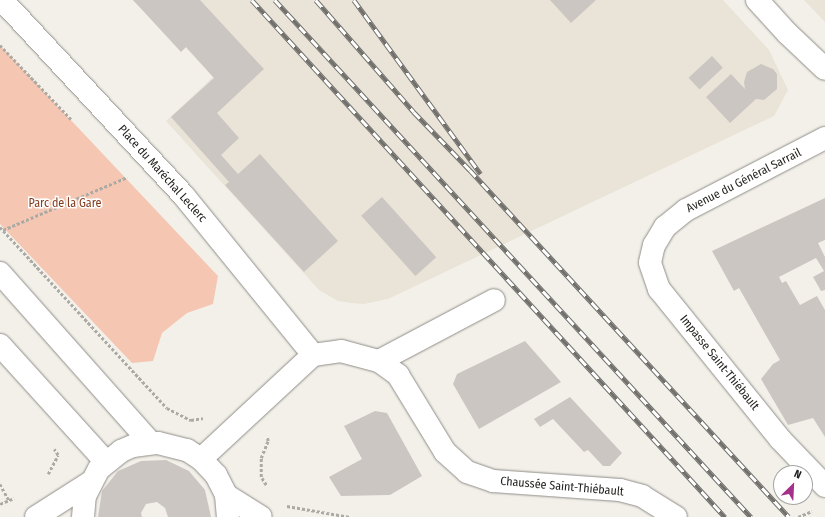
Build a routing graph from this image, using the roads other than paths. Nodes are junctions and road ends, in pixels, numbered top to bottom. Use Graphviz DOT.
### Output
graph roads {
  1 [pos="2,0"];
  2 [pos="757,0"];
  3 [pos="825,69"];
  4 [pos="825,138"];
  5 [pos="665,227"];
  6 [pos="0,273"];
  7 [pos="494,300"];
  8 [pos="0,345"];
  9 [pos="313,355"];
  10 [pos="379,361"];
  11 [pos="151,443"];
  12 [pos="201,459"];
  13 [pos="106,462"];
  14 [pos="91,482"];
  15 [pos="825,486"];
  16 [pos="226,495"];
  17 [pos="36,517"];
  18 [pos="83,517"];
  19 [pos="228,517"];
  20 [pos="261,517"];
  21 [pos="676,517"];
  1 -- 9 [label="street, Place du Maréchal Leclerc"];
  2 -- 3 [label="street"];
  4 -- 5 [label="street, Avenue du Général Sarrail"];
  5 -- 15 [label="street, Impasse Saint-Thiébault"];
  6 -- 11 [label="street"];
  7 -- 10 [label="street"];
  8 -- 13 [label="street"];
  9 -- 10 [label="street"];
  9 -- 12 [label="street"];
  10 -- 21 [label="street, Chaussée Saint-Thiébault"];
  11 -- 12 [label="street"];
  11 -- 13 [label="street"];
  12 -- 16 [label="street"];
  13 -- 14 [label="street"];
  14 -- 17 [label="street"];
  14 -- 18 [label="street"];
  16 -- 19 [label="street"];
  16 -- 20 [label="street"];
}
